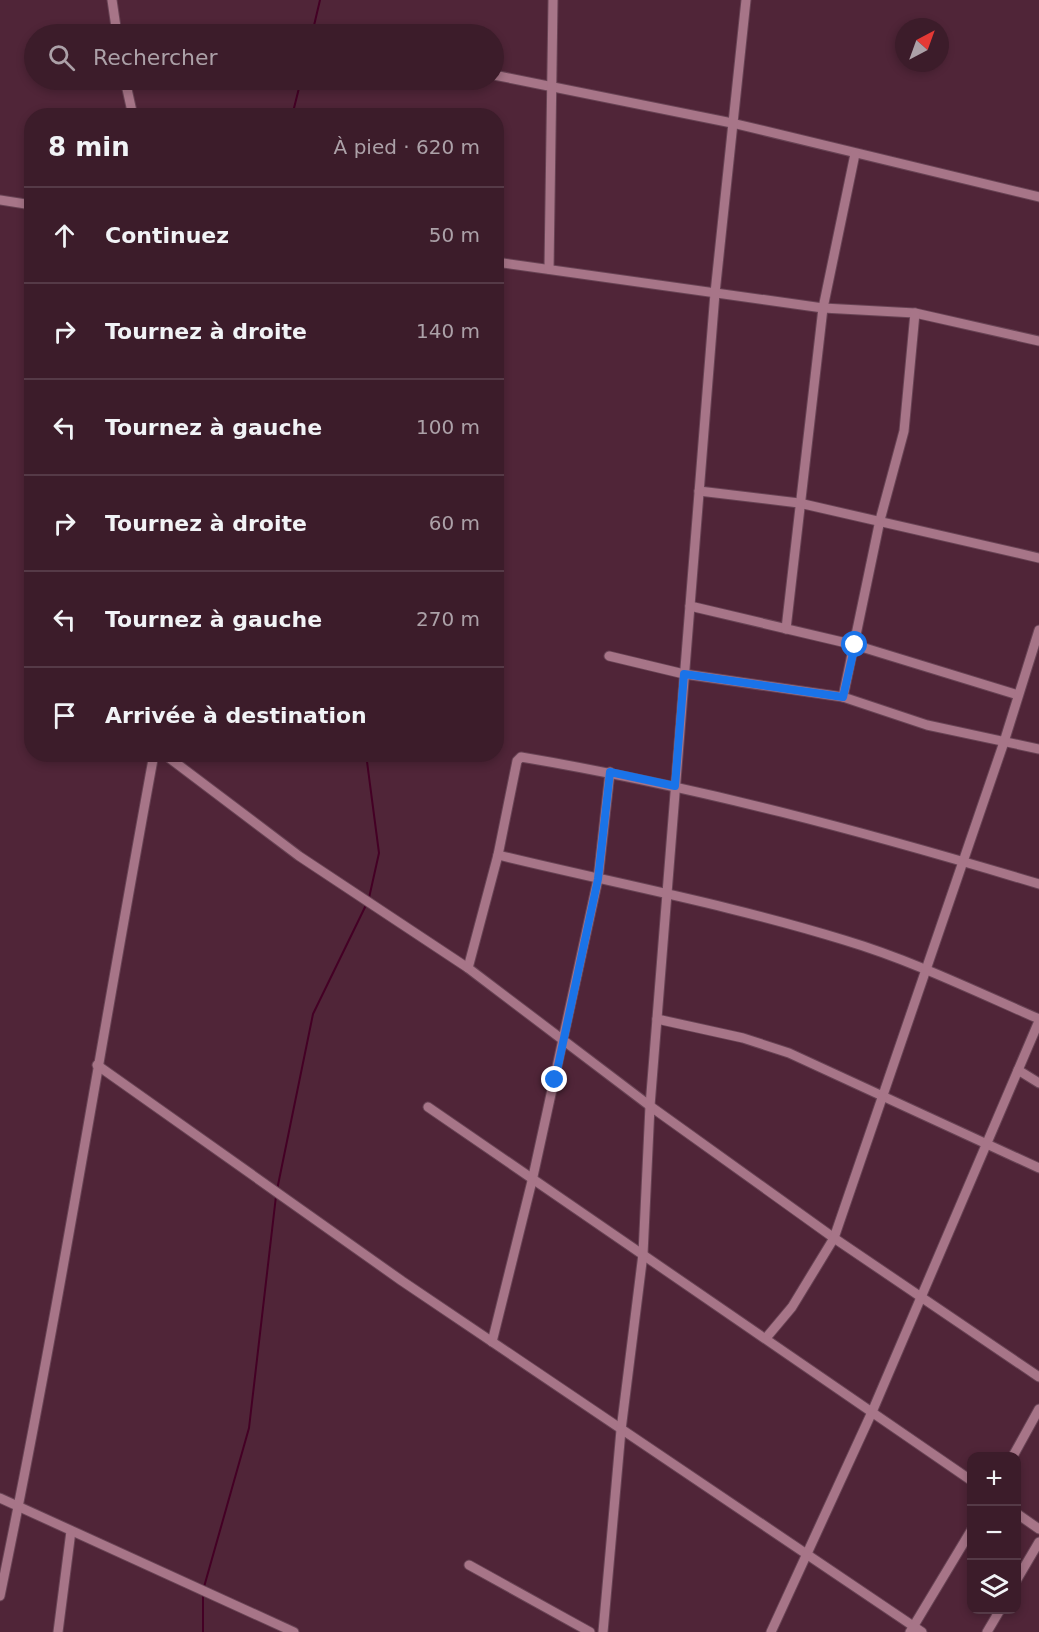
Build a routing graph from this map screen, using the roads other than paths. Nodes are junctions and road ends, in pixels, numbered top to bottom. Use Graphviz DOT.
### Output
graph roads {
  1 [pos="112,0"];
  2 [pos="553,0"];
  3 [pos="746,0"];
  4 [pos="116,24"];
  5 [pos="504,77"];
  6 [pos="550,88"];
  7 [pos="127,90"];
  8 [pos="131,108"];
  9 [pos="732,123"];
  10 [pos="855,154"];
  11 [pos="1039,197"];
  12 [pos="0,200"];
  13 [pos="24,204"];
  14 [pos="504,263"];
  15 [pos="549,268"];
  16 [pos="716,293"];
  17 [pos="823,308"];
  18 [pos="915,313"];
  19 [pos="1039,341"];
  20 [pos="699,491"];
  21 [pos="799,503"];
  22 [pos="880,520"];
  23 [pos="1039,558"];
  24 [pos="690,606"];
  25 [pos="786,629"];
  26 [pos="1039,630"];
  27 [pos="855,645"];
  28 [pos="609,656"];
  29 [pos="684,674"];
  30 [pos="1018,695"];
  31 [pos="843,697"];
  32 [pos="1004,741"];
  33 [pos="1039,750"];
  34 [pos="153,762"];
  35 [pos="175,762"];
  36 [pos="610,772"];
  37 [pos="675,786"];
  38 [pos="498,855"];
  39 [pos="963,862"];
  40 [pos="598,879"];
  41 [pos="1039,884"];
  42 [pos="667,895"];
  43 [pos="468,968"];
  44 [pos="924,969"];
  45 [pos="657,1019"];
  46 [pos="1039,1020"];
  47 [pos="564,1039"];
  48 [pos="97,1065"];
  49 [pos="1018,1070"];
  50 [pos="1039,1083"];
  51 [pos="883,1096"];
  52 [pos="650,1106"];
  53 [pos="428,1107"];
  54 [pos="986,1142"];
  55 [pos="1039,1168"];
  56 [pos="532,1181"];
  57 [pos="834,1238"];
  58 [pos="643,1254"];
  59 [pos="921,1298"];
  60 [pos="766,1338"];
  61 [pos="492,1342"];
  62 [pos="1039,1377"];
  63 [pos="1039,1409"];
  64 [pos="872,1412"];
  65 [pos="621,1430"];
  66 [pos="1015,1452"];
  67 [pos="967,1478"];
  68 [pos="0,1498"];
  69 [pos="19,1506"];
  70 [pos="1021,1516"];
  71 [pos="1039,1529"];
  72 [pos="71,1531"];
  73 [pos="967,1537"];
  74 [pos="1039,1542"];
  75 [pos="807,1553"];
  76 [pos="469,1565"];
  77 [pos="1021,1574"];
  78 [pos="0,1596"];
  79 [pos="998,1614"];
  80 [pos="912,1629"];
  81 [pos="58,1632"];
  82 [pos="294,1632"];
  83 [pos="590,1632"];
  84 [pos="603,1632"];
  85 [pos="771,1632"];
  86 [pos="922,1632"];
  87 [pos="987,1632"];
  1 -- 4 [label="street"];
  2 -- 6 [label="street"];
  3 -- 9 [label="street"];
  5 -- 6 [label="street"];
  6 -- 9 [label="street"];
  6 -- 15 [label="street"];
  7 -- 8 [label="street"];
  9 -- 10 [label="street"];
  9 -- 16 [label="street"];
  10 -- 11 [label="street"];
  10 -- 17 [label="street"];
  12 -- 13 [label="street"];
  14 -- 15 [label="street"];
  15 -- 16 [label="street"];
  16 -- 17 [label="street"];
  16 -- 20 [label="street"];
  17 -- 18 [label="street"];
  17 -- 21 [label="street"];
  18 -- 19 [label="street"];
  18 -- 22 [label="street"];
  20 -- 21 [label="street"];
  20 -- 24 [label="street"];
  21 -- 22 [label="street"];
  21 -- 25 [label="street"];
  22 -- 23 [label="street"];
  22 -- 27 [label="street"];
  24 -- 25 [label="street"];
  24 -- 29 [label="street"];
  25 -- 27 [label="street"];
  26 -- 30 [label="street"];
  27 -- 30 [label="street"];
  27 -- 31 [label="street"];
  28 -- 29 [label="street"];
  29 -- 31 [label="street"];
  29 -- 37 [label="street"];
  30 -- 32 [label="street"];
  31 -- 32 [label="street"];
  32 -- 33 [label="street"];
  32 -- 39 [label="street"];
  34 -- 48 [label="street"];
  35 -- 43 [label="street"];
  36 -- 37 [label="street"];
  36 -- 38 [label="street"];
  36 -- 40 [label="street"];
  37 -- 39 [label="street"];
  37 -- 42 [label="street"];
  38 -- 40 [label="street"];
  38 -- 43 [label="street"];
  39 -- 41 [label="street"];
  39 -- 44 [label="street"];
  40 -- 42 [label="street"];
  40 -- 47 [label="street"];
  42 -- 44 [label="street"];
  42 -- 45 [label="street"];
  43 -- 47 [label="street"];
  44 -- 46 [label="street"];
  44 -- 51 [label="street"];
  45 -- 51 [label="street"];
  45 -- 52 [label="street"];
  46 -- 49 [label="street"];
  47 -- 52 [label="street"];
  47 -- 56 [label="street"];
  48 -- 61 [label="street"];
  48 -- 69 [label="street"];
  49 -- 50 [label="street"];
  49 -- 54 [label="street"];
  51 -- 54 [label="street"];
  51 -- 57 [label="street"];
  52 -- 57 [label="street"];
  52 -- 58 [label="street"];
  53 -- 56 [label="street"];
  54 -- 55 [label="street"];
  54 -- 59 [label="street"];
  56 -- 58 [label="street"];
  56 -- 61 [label="street"];
  57 -- 59 [label="street"];
  57 -- 60 [label="street"];
  58 -- 60 [label="street"];
  58 -- 65 [label="street"];
  59 -- 62 [label="street"];
  59 -- 64 [label="street"];
  60 -- 64 [label="street"];
  61 -- 65 [label="street"];
  63 -- 66 [label="street"];
  64 -- 67 [label="street"];
  64 -- 75 [label="street"];
  65 -- 75 [label="street"];
  65 -- 84 [label="street"];
  68 -- 69 [label="street"];
  69 -- 72 [label="street"];
  69 -- 78 [label="street"];
  70 -- 71 [label="street"];
  72 -- 81 [label="street"];
  72 -- 82 [label="street"];
  73 -- 80 [label="street"];
  74 -- 77 [label="street"];
  75 -- 80 [label="street"];
  75 -- 85 [label="street"];
  76 -- 83 [label="street"];
  79 -- 87 [label="street"];
  80 -- 86 [label="street"];
}
